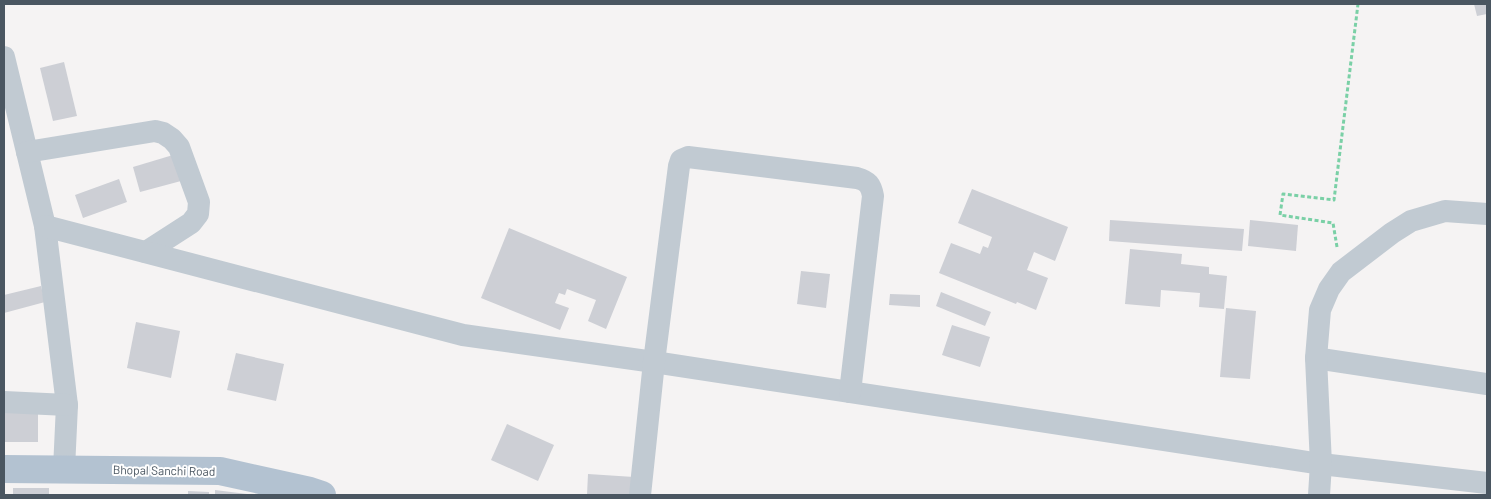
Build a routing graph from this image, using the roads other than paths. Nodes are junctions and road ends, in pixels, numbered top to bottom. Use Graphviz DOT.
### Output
graph roads {
  1 [pos="4,57"];
  2 [pos="27,152"];
  3 [pos="1487,214"];
  4 [pos="45,226"];
  5 [pos="146,252"];
  6 [pos="1316,358"];
  7 [pos="654,362"];
  8 [pos="1487,384"];
  9 [pos="850,392"];
  10 [pos="4,402"];
  11 [pos="67,405"];
  12 [pos="1321,464"];
  13 [pos="4,469"];
  14 [pos="64,469"];
  15 [pos="1487,482"];
  16 [pos="314,494"];
  17 [pos="640,495"];
  18 [pos="1319,495"];
  1 -- 2 [label="street"];
  2 -- 4 [label="street"];
  2 -- 5 [label="street"];
  3 -- 6 [label="street"];
  4 -- 5 [label="street"];
  4 -- 11 [label="street"];
  5 -- 7 [label="street"];
  6 -- 8 [label="street"];
  6 -- 12 [label="street"];
  7 -- 9 [label="street"];
  7 -- 9 [label="street"];
  7 -- 17 [label="street"];
  9 -- 12 [label="street"];
  10 -- 11 [label="street"];
  11 -- 14 [label="street"];
  12 -- 15 [label="street"];
  12 -- 18 [label="street"];
  13 -- 14 [label="main road, Bhopal Sanchi Road"];
  14 -- 16 [label="main road, Bhopal Sanchi Road"];
}
